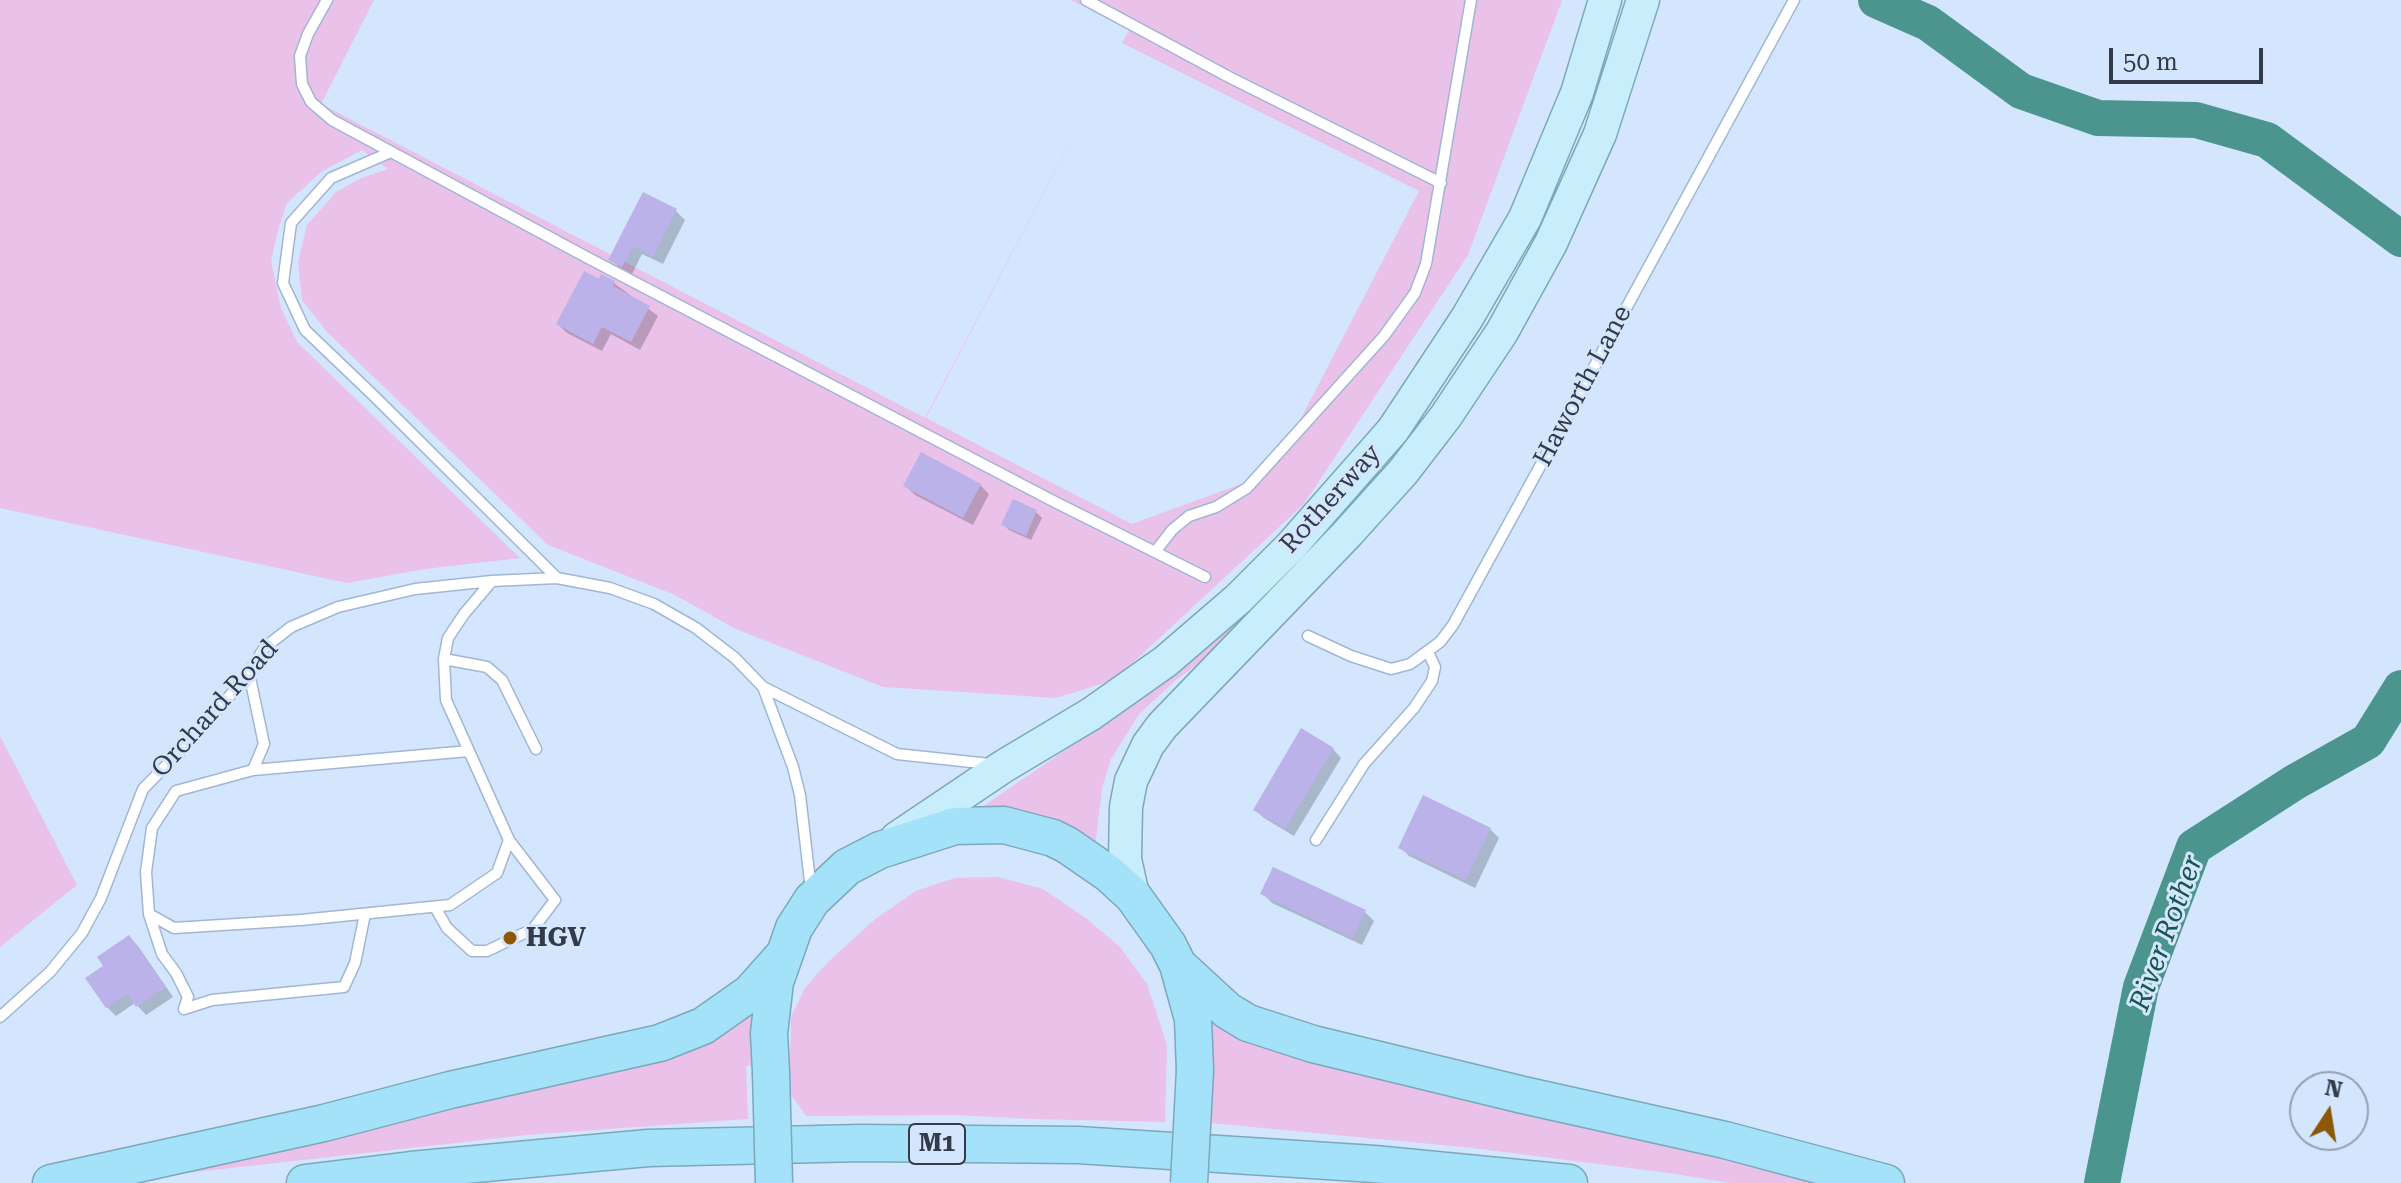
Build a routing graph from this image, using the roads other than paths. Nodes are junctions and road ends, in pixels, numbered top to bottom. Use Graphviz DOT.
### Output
graph roads {
  1 [pos="327,0"];
  2 [pos="1086,0"];
  3 [pos="1471,0"];
  4 [pos="1605,0"];
  5 [pos="1643,0"];
  6 [pos="1794,0"];
  7 [pos="391,152"];
  8 [pos="1441,183"];
  9 [pos="1155,552"];
  10 [pos="1205,577"];
  11 [pos="557,578"];
  12 [pos="492,581"];
  13 [pos="1308,636"];
  14 [pos="1428,652"];
  15 [pos="444,659"];
  16 [pos="249,673"];
  17 [pos="763,687"];
  18 [pos="536,749"];
  19 [pos="469,751"];
  20 [pos="1004,766"];
  21 [pos="253,770"];
  22 [pos="509,840"];
  23 [pos="1316,840"];
  24 [pos="880,850"];
  25 [pos="1133,896"];
  26 [pos="812,900"];
  27 [pos="435,907"];
  28 [pos="149,914"];
  29 [pos="365,914"];
  30 [pos="783,956"];
  31 [pos="1178,965"];
  32 [pos="0,1017"];
  33 [pos="51,1183"];
  34 [pos="305,1183"];
  35 [pos="774,1183"];
  36 [pos="1189,1183"];
  37 [pos="1569,1183"];
  38 [pos="1886,1183"];
  1 -- 7 [label="lane"];
  2 -- 8 [label="lane"];
  3 -- 8 [label="lane"];
  4 -- 20 [label="main road, Rotherway"];
  5 -- 25 [label="main road, Rotherway"];
  6 -- 14 [label="lane, Haworth Lane"];
  7 -- 9 [label="lane"];
  7 -- 11 [label="lane"];
  8 -- 9 [label="lane"];
  9 -- 10 [label="lane"];
  11 -- 12 [label="lane, Orchard Road"];
  11 -- 17 [label="lane, Orchard Road"];
  12 -- 15 [label="lane"];
  12 -- 16 [label="lane, Orchard Road"];
  13 -- 14 [label="lane, Haworth Lane"];
  14 -- 23 [label="lane"];
  15 -- 18 [label="lane"];
  15 -- 19 [label="lane"];
  16 -- 21 [label="lane"];
  16 -- 32 [label="lane, Orchard Road"];
  17 -- 20 [label="lane, Orchard Road"];
  17 -- 26 [label="lane, Orchard Road"];
  19 -- 21 [label="lane"];
  19 -- 22 [label="lane"];
  20 -- 24 [label="main road, Rotherway"];
  21 -- 28 [label="lane"];
  22 -- 27 [label="lane"];
  22 -- 27 [label="lane"];
  24 -- 25 [label="highway"];
  24 -- 26 [label="highway"];
  25 -- 31 [label="highway"];
  26 -- 30 [label="highway"];
  27 -- 29 [label="lane"];
  28 -- 29 [label="lane"];
  28 -- 29 [label="lane"];
  30 -- 33 [label="highway"];
  30 -- 35 [label="highway, bridge"];
  31 -- 36 [label="highway, bridge"];
  31 -- 38 [label="highway"];
  34 -- 37 [label="highway, M1"];
}
